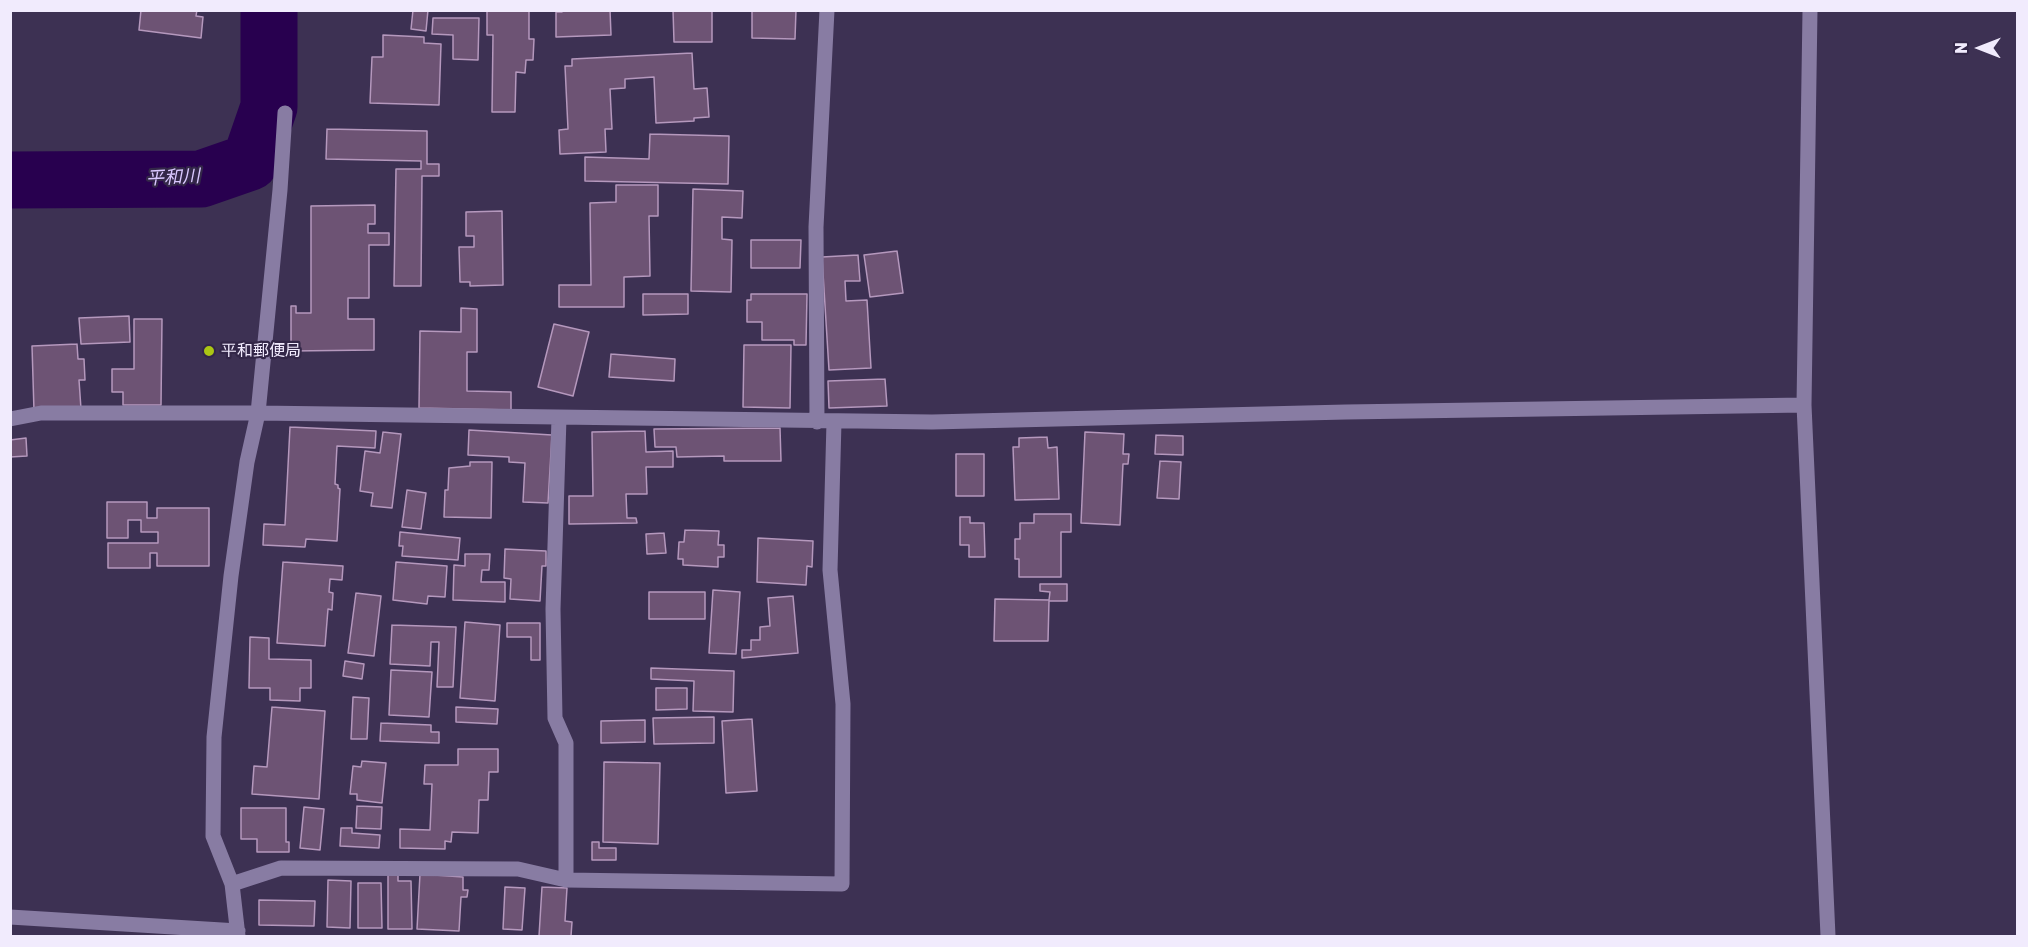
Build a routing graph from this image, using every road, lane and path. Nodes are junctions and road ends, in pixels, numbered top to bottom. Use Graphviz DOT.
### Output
graph roads {
  1 [pos="827,10"];
  2 [pos="1810,10"];
  3 [pos="285,113"];
  4 [pos="1804,405"];
  5 [pos="258,413"];
  6 [pos="559,418"];
  7 [pos="10,419"];
  8 [pos="817,422"];
  9 [pos="834,422"];
  10 [pos="566,880"];
  11 [pos="232,884"];
  12 [pos="10,917"];
  13 [pos="238,934"];
  14 [pos="1828,936"];
  1 -- 8 [label="street"];
  2 -- 4 [label="street"];
  3 -- 5 [label="street"];
  4 -- 9 [label="street"];
  4 -- 14 [label="street"];
  5 -- 6 [label="street"];
  5 -- 7 [label="street"];
  5 -- 11 [label="street"];
  6 -- 8 [label="street"];
  6 -- 10 [label="street"];
  8 -- 9 [label="street"];
  9 -- 10 [label="street"];
  10 -- 11 [label="street"];
  11 -- 13 [label="street"];
  12 -- 13 [label="street"];
}
